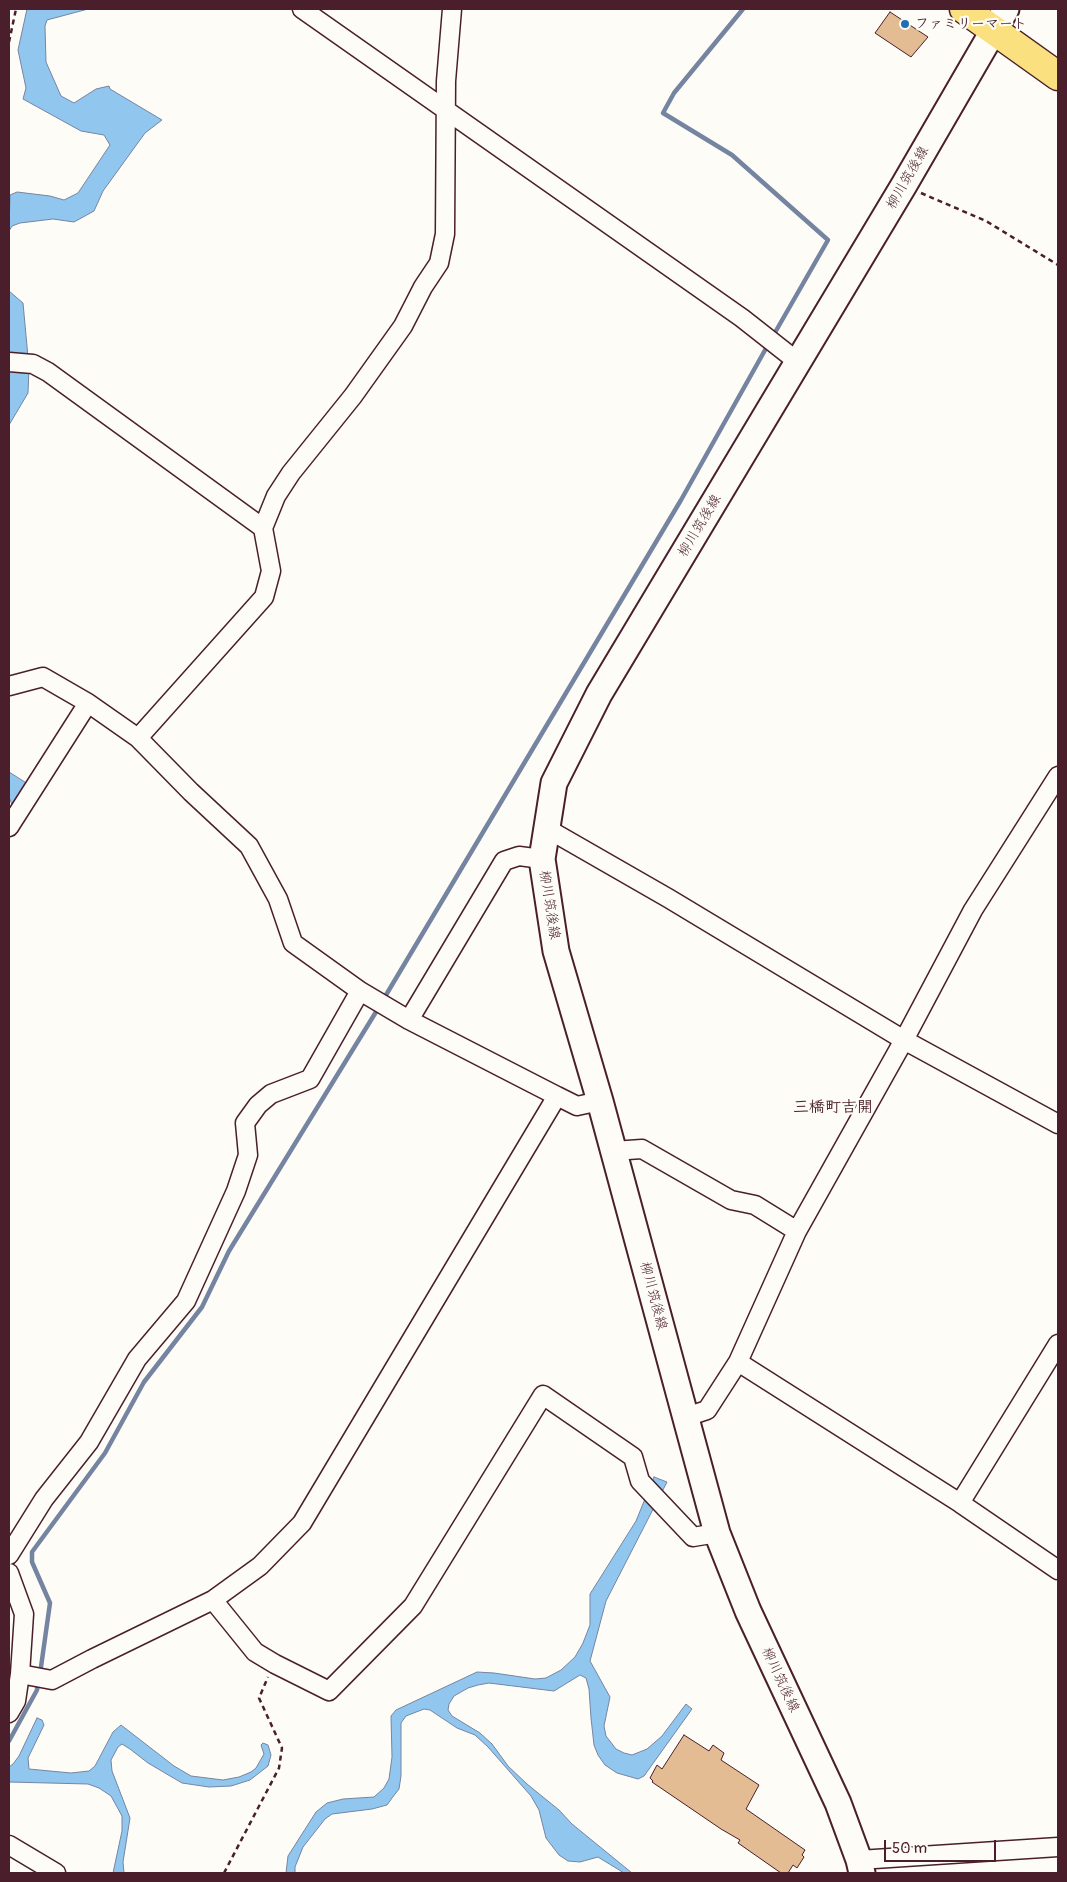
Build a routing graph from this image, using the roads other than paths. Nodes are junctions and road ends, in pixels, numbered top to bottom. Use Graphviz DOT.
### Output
graph roads {
  1 [pos="302,9"];
  2 [pos="452,9"];
  3 [pos="964,9"];
  4 [pos="1000,20"];
  5 [pos="1058,76"];
  6 [pos="446,111"];
  7 [pos="9,362"];
  8 [pos="798,362"];
  9 [pos="263,528"];
  10 [pos="9,686"];
  11 [pos="88,703"];
  12 [pos="138,738"];
  13 [pos="1058,776"];
  14 [pos="9,827"];
  15 [pos="546,828"];
  16 [pos="542,859"];
  17 [pos="360,992"];
  18 [pos="409,1020"];
  19 [pos="904,1040"];
  20 [pos="557,1096"];
  21 [pos="600,1101"];
  22 [pos="1058,1124"];
  23 [pos="613,1151"];
  24 [pos="797,1231"];
  25 [pos="1058,1344"];
  26 [pos="738,1362"];
  27 [pos="686,1418"];
  28 [pos="960,1504"];
  29 [pos="717,1533"];
  30 [pos="9,1555"];
  31 [pos="1058,1570"];
  32 [pos="9,1572"];
  33 [pos="213,1600"];
  34 [pos="20,1674"];
  35 [pos="9,1713"];
  36 [pos="9,1845"];
  37 [pos="1058,1847"];
  38 [pos="861,1867"];
  39 [pos="56,1873"];
  1 -- 6 [label="street"];
  2 -- 6 [label="street"];
  3 -- 4 [label="main road"];
  4 -- 5 [label="main road"];
  4 -- 8 [label="main road, 柳川筑後線"];
  6 -- 8 [label="street"];
  6 -- 9 [label="street"];
  7 -- 9 [label="street"];
  8 -- 15 [label="main road, 柳川筑後線"];
  9 -- 12 [label="street"];
  10 -- 11 [label="street"];
  11 -- 12 [label="street"];
  11 -- 14 [label="street"];
  12 -- 17 [label="street"];
  13 -- 19 [label="street"];
  15 -- 16 [label="main road, 柳川筑後線"];
  15 -- 19 [label="street"];
  16 -- 18 [label="street"];
  16 -- 21 [label="main road, 柳川筑後線"];
  17 -- 18 [label="street"];
  17 -- 30 [label="street"];
  18 -- 20 [label="street"];
  19 -- 22 [label="street"];
  19 -- 24 [label="street"];
  20 -- 21 [label="street"];
  20 -- 33 [label="street"];
  21 -- 23 [label="main road, 柳川筑後線"];
  23 -- 24 [label="street"];
  23 -- 27 [label="main road, 柳川筑後線"];
  24 -- 26 [label="street"];
  25 -- 28 [label="street"];
  26 -- 27 [label="street"];
  26 -- 28 [label="street"];
  27 -- 29 [label="main road, 柳川筑後線"];
  28 -- 31 [label="street"];
  29 -- 33 [label="street"];
  29 -- 38 [label="main road, 柳川筑後線"];
  32 -- 34 [label="street"];
  33 -- 34 [label="street"];
  34 -- 35 [label="street"];
  36 -- 39 [label="street"];
  37 -- 38 [label="street"];
}
